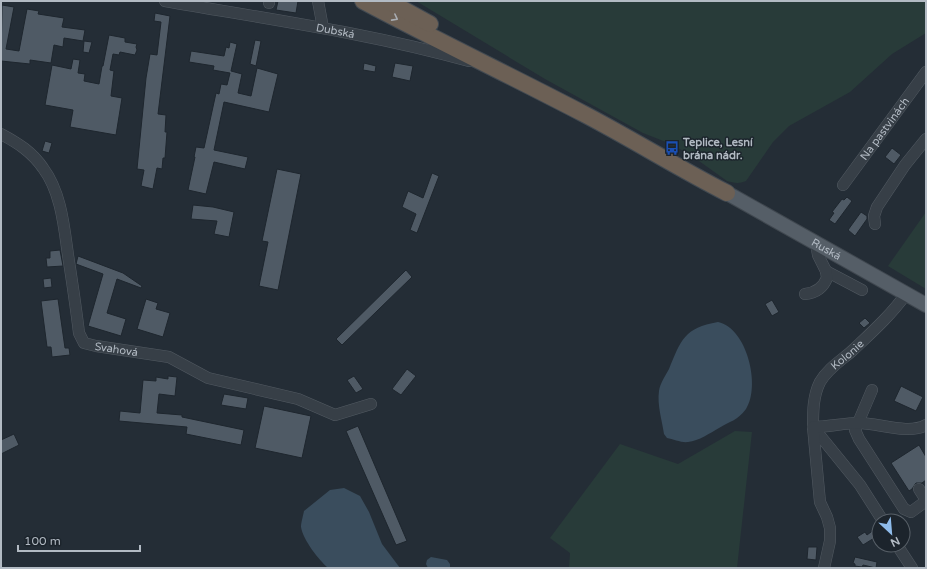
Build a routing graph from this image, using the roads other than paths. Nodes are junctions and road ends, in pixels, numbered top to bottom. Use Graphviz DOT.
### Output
graph roads {
  1 [pos="165,1"];
  2 [pos="318,1"];
  3 [pos="363,1"];
  4 [pos="388,1"];
  5 [pos="401,1"];
  6 [pos="201,4"];
  7 [pos="432,25"];
  8 [pos="323,28"];
  9 [pos="926,72"];
  10 [pos="502,73"];
  11 [pos="1,134"];
  12 [pos="926,139"];
  13 [pos="843,184"];
  14 [pos="727,193"];
  15 [pos="875,224"];
  16 [pos="816,243"];
  17 [pos="826,271"];
  18 [pos="862,290"];
  19 [pos="805,294"];
  20 [pos="906,294"];
  21 [pos="926,305"];
  22 [pos="872,390"];
  23 [pos="371,404"];
  24 [pos="859,423"];
  25 [pos="926,425"];
  26 [pos="813,427"];
  27 [pos="919,489"];
  28 [pos="926,501"];
  29 [pos="878,513"];
  30 [pos="902,553"];
  31 [pos="824,568"];
  32 [pos="912,568"];
  1 -- 6 [label="street, Dubská"];
  2 -- 8 [label="street"];
  3 -- 10 [label="highway, one-way"];
  4 -- 7 [label="highway"];
  5 -- 7 [label="street"];
  6 -- 8 [label="street, Dubská"];
  7 -- 14 [label="highway"];
  8 -- 10 [label="street, Dubská"];
  9 -- 13 [label="street, Na pastvinách"];
  10 -- 14 [label="highway"];
  11 -- 23 [label="street, Svahová"];
  12 -- 15 [label="street"];
  14 -- 16 [label="main road, Ruská"];
  16 -- 17 [label="street"];
  16 -- 20 [label="main road, Ruská"];
  17 -- 18 [label="street"];
  17 -- 19 [label="street"];
  20 -- 21 [label="main road, Ruská"];
  20 -- 26 [label="street, Kolonie"];
  22 -- 24 [label="street"];
  24 -- 25 [label="street"];
  24 -- 26 [label="street"];
  24 -- 28 [label="street"];
  26 -- 29 [label="street"];
  26 -- 31 [label="street, Kolonie"];
  27 -- 28 [label="street"];
  30 -- 32 [label="street"];
}
